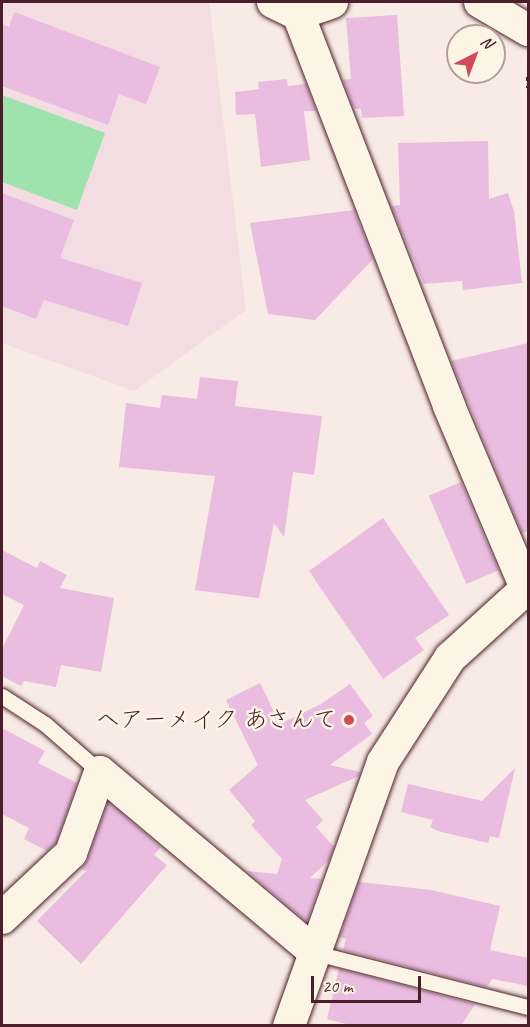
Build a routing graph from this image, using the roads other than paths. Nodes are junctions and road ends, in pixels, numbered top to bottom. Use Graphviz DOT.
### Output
graph roads {
  1 [pos="332,2"];
  2 [pos="480,2"];
  3 [pos="286,8"];
  4 [pos="528,30"];
  5 [pos="527,588"];
  6 [pos="2,696"];
  7 [pos="100,772"];
  8 [pos="2,918"];
  9 [pos="316,953"];
  10 [pos="528,1007"];
  11 [pos="289,1026"];
  1 -- 3 [label="street"];
  2 -- 4 [label="street"];
  3 -- 5 [label="street"];
  5 -- 9 [label="street"];
  6 -- 7 [label="lane"];
  7 -- 8 [label="street"];
  7 -- 9 [label="street"];
  9 -- 10 [label="lane"];
  9 -- 11 [label="street"];
}
